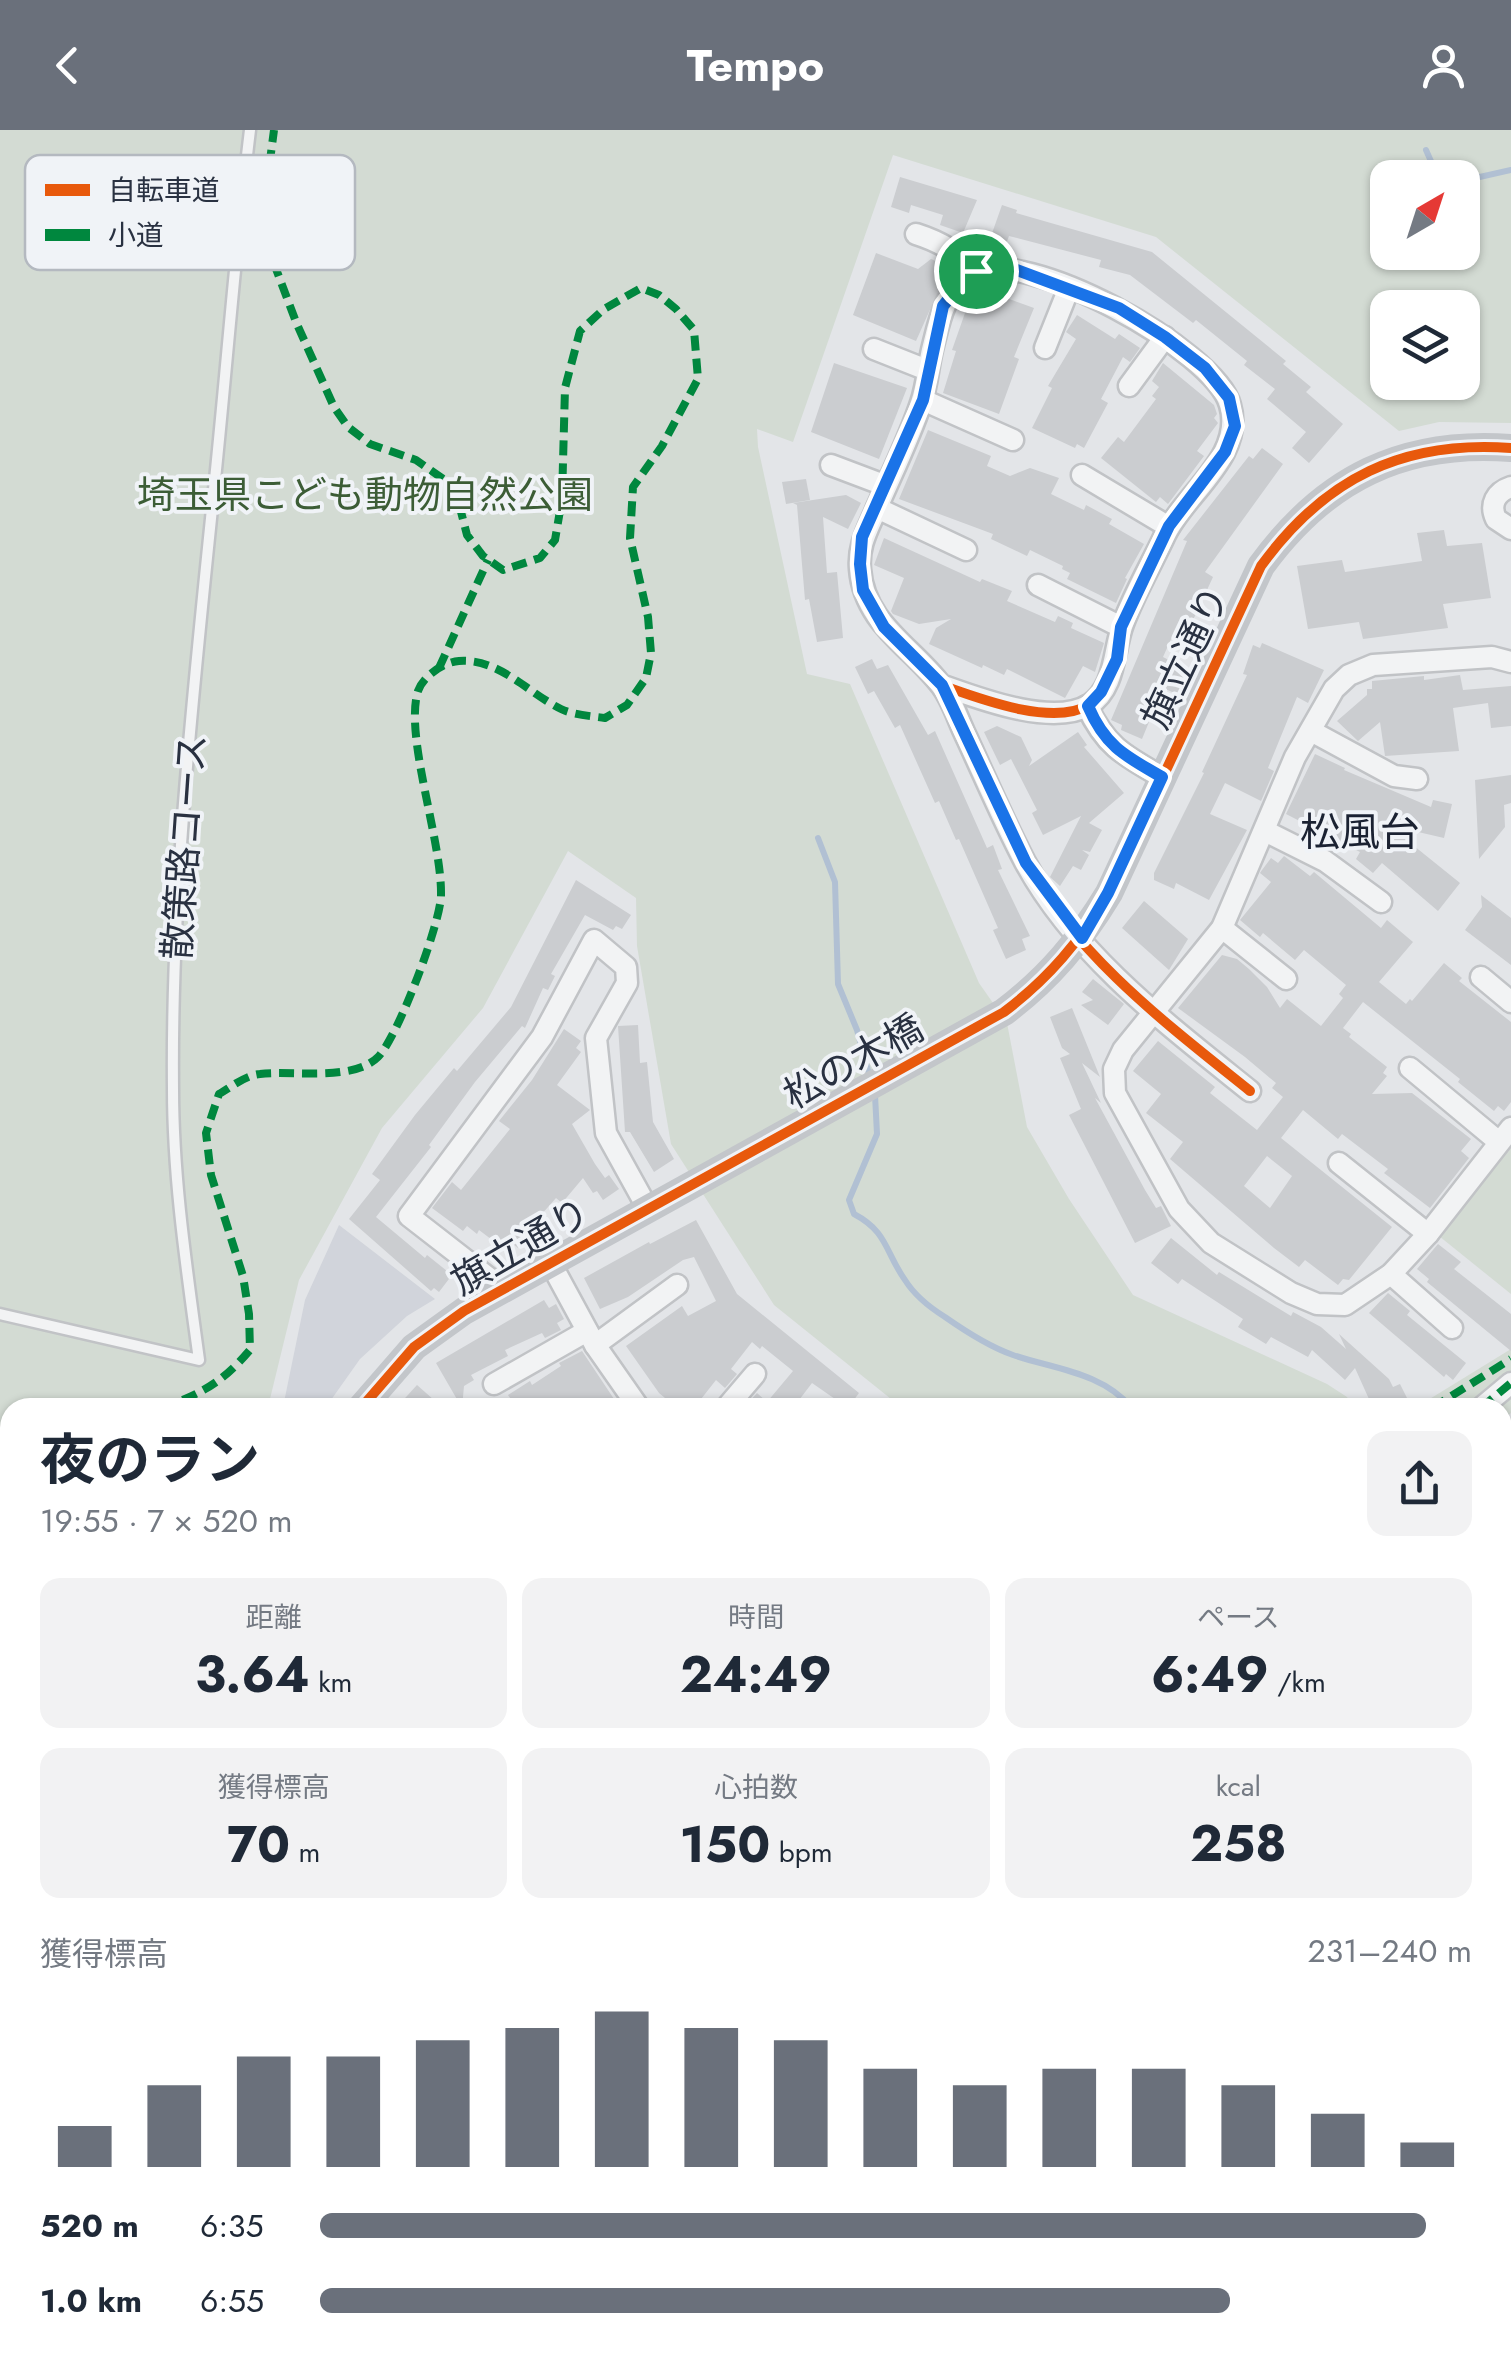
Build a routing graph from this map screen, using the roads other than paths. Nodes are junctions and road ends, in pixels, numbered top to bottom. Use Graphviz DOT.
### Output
graph roads {
  1 [pos="250,130"];
  2 [pos="247,155"];
  3 [pos="916,234"];
  4 [pos="233,270"];
  5 [pos="976,271"];
  6 [pos="1069,288"];
  7 [pos="1165,337"];
  8 [pos="1044,348"];
  9 [pos="874,350"];
  10 [pos="927,370"];
  11 [pos="1129,386"];
  12 [pos="923,400"];
  13 [pos="1013,440"];
  14 [pos="1511,448"];
  15 [pos="831,465"];
  16 [pos="1082,475"];
  17 [pos="884,485"];
  18 [pos="1511,487"];
  19 [pos="876,508"];
  20 [pos="1169,526"];
  21 [pos="1511,529"];
  22 [pos="966,550"];
  23 [pos="1038,585"];
  24 [pos="1121,627"];
  25 [pos="1511,662"];
  26 [pos="942,685"];
  27 [pos="1088,706"];
  28 [pos="1310,732"];
  29 [pos="1162,777"];
  30 [pos="1418,779"];
  31 [pos="1265,830"];
  32 [pos="1381,902"];
  33 [pos="1222,928"];
  34 [pos="1082,938"];
  35 [pos="1480,977"];
  36 [pos="1286,979"];
  37 [pos="1511,1002"];
  38 [pos="1004,1012"];
  39 [pos="1154,1014"];
  40 [pos="1410,1068"];
  41 [pos="1250,1091"];
  42 [pos="1505,1135"];
  43 [pos="730,1163"];
  44 [pos="1339,1163"];
  45 [pos="648,1208"];
  46 [pos="1428,1234"];
  47 [pos="550,1262"];
  48 [pos="1391,1274"];
  49 [pos="676,1284"];
  50 [pos="503,1288"];
  51 [pos="0,1314"];
  52 [pos="1452,1328"];
  53 [pos="591,1338"];
  54 [pos="755,1374"];
  55 [pos="494,1384"];
  56 [pos="370,1398"];
  57 [pos="633,1398"];
  58 [pos="735,1398"];
  1 -- 2 [label="lane, 散策路コース"];
  3 -- 5 [label="street"];
  4 -- 51 [label="lane, 散策路コース"];
  5 -- 6 [label="street"];
  5 -- 10 [label="street"];
  6 -- 7 [label="street"];
  6 -- 8 [label="street"];
  7 -- 11 [label="street"];
  7 -- 20 [label="street"];
  9 -- 10 [label="street"];
  10 -- 12 [label="street"];
  12 -- 13 [label="street"];
  12 -- 17 [label="street"];
  14 -- 29 [label="street, 旗立通り"];
  15 -- 17 [label="street"];
  16 -- 20 [label="street"];
  17 -- 19 [label="street"];
  18 -- 21 [label="street"];
  19 -- 22 [label="street"];
  19 -- 26 [label="street"];
  20 -- 24 [label="street"];
  23 -- 24 [label="street"];
  24 -- 27 [label="street"];
  25 -- 28 [label="street"];
  26 -- 27 [label="street"];
  26 -- 34 [label="street"];
  27 -- 29 [label="street"];
  28 -- 30 [label="street"];
  28 -- 31 [label="street"];
  29 -- 34 [label="street, 旗立通り"];
  31 -- 32 [label="street"];
  31 -- 33 [label="street"];
  33 -- 36 [label="street"];
  33 -- 39 [label="street"];
  34 -- 38 [label="street, 旗立通り"];
  34 -- 39 [label="street"];
  35 -- 37 [label="street"];
  38 -- 43 [label="street, 松の木橋"];
  39 -- 41 [label="street"];
  39 -- 48 [label="street"];
  40 -- 42 [label="street"];
  42 -- 46 [label="street"];
  43 -- 45 [label="street, 旗立通り"];
  44 -- 46 [label="street"];
  45 -- 47 [label="street, 旗立通り"];
  45 -- 50 [label="street"];
  46 -- 48 [label="street"];
  47 -- 50 [label="street, 旗立通り"];
  47 -- 53 [label="street"];
  48 -- 52 [label="street"];
  49 -- 53 [label="street"];
  50 -- 56 [label="street, 旗立通り"];
  53 -- 55 [label="street"];
  53 -- 57 [label="street"];
  54 -- 58 [label="street"];
}
